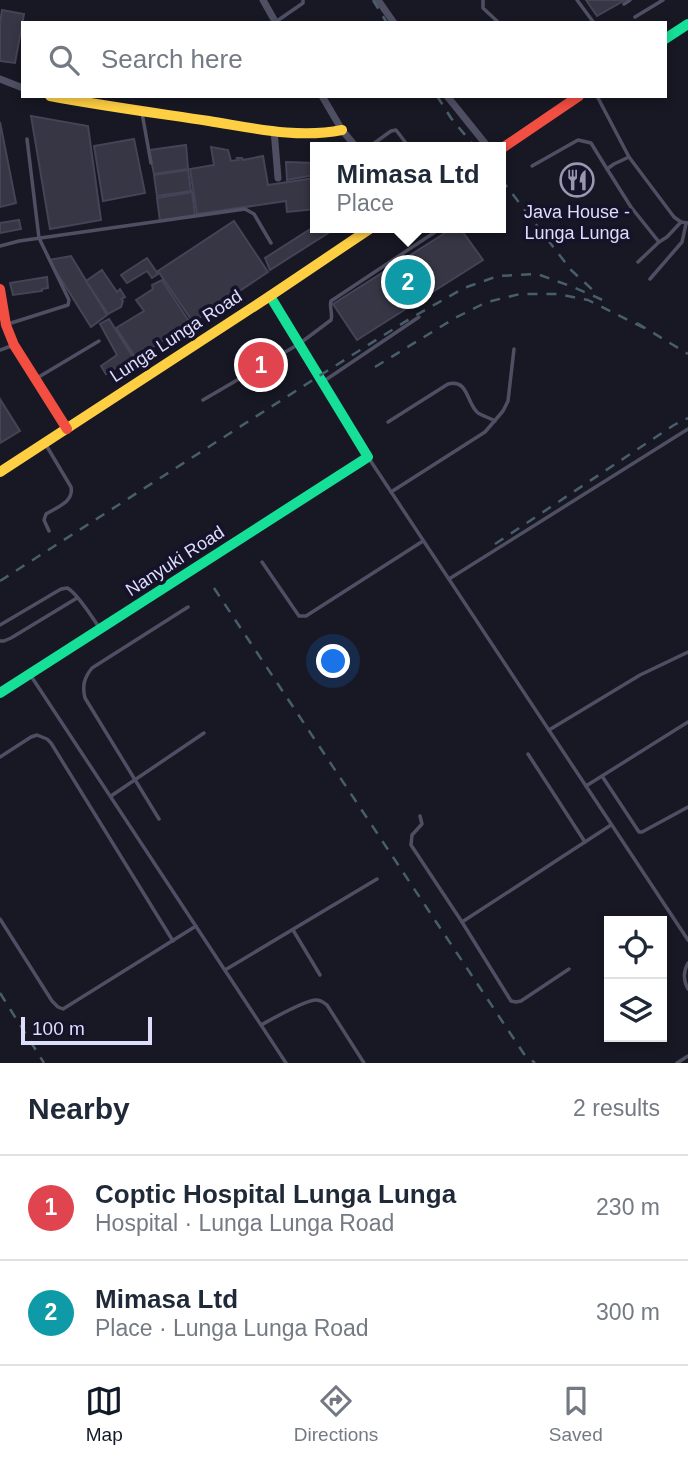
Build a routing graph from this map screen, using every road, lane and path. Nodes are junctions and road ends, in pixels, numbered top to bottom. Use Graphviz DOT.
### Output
graph roads {
  1 [pos="263,0"];
  2 [pos="303,0"];
  3 [pos="377,0"];
  4 [pos="483,0"];
  5 [pos="577,0"];
  6 [pos="630,0"];
  7 [pos="663,0"];
  8 [pos="624,4"];
  9 [pos="635,17"];
  10 [pos="275,21"];
  11 [pos="279,21"];
  12 [pos="393,21"];
  13 [pos="497,21"];
  14 [pos="593,21"];
  15 [pos="687,28"];
  16 [pos="667,38"];
  17 [pos="0,79"];
  18 [pos="21,87"];
  19 [pos="62,98"];
  20 [pos="323,98"];
  21 [pos="449,98"];
  22 [pos="576,98"];
  23 [pos="598,98"];
  24 [pos="142,111"];
  25 [pos="274,130"];
  26 [pos="342,130"];
  27 [pos="27,139"];
  28 [pos="352,142"];
  29 [pos="376,142"];
  30 [pos="405,142"];
  31 [pos="484,142"];
  32 [pos="506,146"];
  33 [pos="629,157"];
  34 [pos="150,163"];
  35 [pos="532,166"];
  36 [pos="607,169"];
  37 [pos="278,178"];
  38 [pos="685,223"];
  39 [pos="364,233"];
  40 [pos="433,233"];
  41 [pos="39,239"];
  42 [pos="659,242"];
  43 [pos="271,243"];
  44 [pos="0,246"];
  45 [pos="638,262"];
  46 [pos="650,279"];
  47 [pos="0,289"];
  48 [pos="270,296"];
  49 [pos="419,317"];
  50 [pos="6,325"];
  51 [pos="99,341"];
  52 [pos="299,344"];
  53 [pos="14,345"];
  54 [pos="514,349"];
  55 [pos="0,350"];
  56 [pos="35,379"];
  57 [pos="322,382"];
  58 [pos="203,400"];
  59 [pos="495,421"];
  60 [pos="388,422"];
  61 [pos="67,429"];
  62 [pos="688,429"];
  63 [pos="45,444"];
  64 [pos="368,457"];
  65 [pos="0,472"];
  66 [pos="391,492"];
  67 [pos="49,531"];
  68 [pos="423,541"];
  69 [pos="262,562"];
  70 [pos="449,579"];
  71 [pos="77,598"];
  72 [pos="188,607"];
  73 [pos="0,625"];
  74 [pos="100,629"];
  75 [pos="0,641"];
  76 [pos="688,652"];
  77 [pos="30,674"];
  78 [pos="0,694"];
  79 [pos="688,722"];
  80 [pos="550,730"];
  81 [pos="204,733"];
  82 [pos="528,754"];
  83 [pos="0,757"];
  84 [pos="602,776"];
  85 [pos="135,780"];
  86 [pos="586,786"];
  87 [pos="111,796"];
  88 [pos="688,807"];
  89 [pos="420,816"];
  90 [pos="159,819"];
  91 [pos="611,825"];
  92 [pos="585,842"];
  93 [pos="377,879"];
  94 [pos="0,919"];
  95 [pos="462,922"];
  96 [pos="196,926"];
  97 [pos="293,930"];
  98 [pos="688,940"];
  99 [pos="173,941"];
  100 [pos="688,963"];
  101 [pos="569,969"];
  102 [pos="225,970"];
  103 [pos="320,975"];
  104 [pos="688,989"];
  105 [pos="261,1025"];
  106 [pos="688,1056"];
  107 [pos="286,1063"];
  108 [pos="364,1063"];
  109 [pos="677,1063"];
  1 -- 10 [label="street"];
  2 -- 11 [label="lane"];
  3 -- 12 [label="street"];
  4 -- 13 [label="lane"];
  5 -- 14 [label="lane"];
  6 -- 8 [label="lane"];
  7 -- 9 [label="lane"];
  15 -- 16 [label="street"];
  17 -- 18 [label="street"];
  19 -- 24 [label="street"];
  20 -- 26 [label="street"];
  21 -- 31 [label="street"];
  22 -- 32 [label="street"];
  23 -- 33 [label="lane"];
  24 -- 25 [label="street"];
  24 -- 34 [label="lane"];
  25 -- 26 [label="street"];
  25 -- 37 [label="street"];
  26 -- 28 [label="street"];
  27 -- 41 [label="lane"];
  29 -- 30 [label="lane"];
  33 -- 36 [label="lane"];
  33 -- 38 [label="lane"];
  35 -- 36 [label="lane"];
  36 -- 42 [label="lane"];
  38 -- 42 [label="lane"];
  38 -- 46 [label="lane"];
  39 -- 48 [label="street, Lunga Lunga Road"];
  40 -- 52 [label="lane"];
  41 -- 43 [label="lane"];
  41 -- 44 [label="lane"];
  41 -- 50 [label="lane"];
  42 -- 45 [label="lane"];
  47 -- 50 [label="street"];
  48 -- 52 [label="street"];
  48 -- 61 [label="street, Lunga Lunga Road"];
  49 -- 57 [label="lane"];
  50 -- 53 [label="street"];
  51 -- 56 [label="lane"];
  52 -- 57 [label="street"];
  52 -- 58 [label="lane"];
  53 -- 55 [label="lane"];
  53 -- 56 [label="street"];
  54 -- 59 [label="lane"];
  56 -- 61 [label="street"];
  57 -- 64 [label="street"];
  59 -- 60 [label="lane"];
  59 -- 66 [label="lane"];
  61 -- 63 [label="street, Lunga Lunga Road"];
  62 -- 70 [label="lane"];
  63 -- 65 [label="street, Lunga Lunga Road"];
  63 -- 67 [label="lane"];
  64 -- 66 [label="lane"];
  64 -- 74 [label="street, Nanyuki Road"];
  66 -- 68 [label="lane"];
  68 -- 69 [label="lane"];
  68 -- 70 [label="lane"];
  70 -- 80 [label="lane"];
  71 -- 73 [label="lane"];
  71 -- 74 [label="lane"];
  71 -- 75 [label="lane"];
  72 -- 85 [label="lane"];
  74 -- 77 [label="street, Nanyuki Road"];
  76 -- 80 [label="lane"];
  77 -- 78 [label="street, Nanyuki Road"];
  77 -- 87 [label="lane"];
  79 -- 84 [label="lane"];
  80 -- 86 [label="lane"];
  81 -- 85 [label="lane"];
  82 -- 92 [label="lane"];
  83 -- 99 [label="lane"];
  84 -- 86 [label="lane"];
  84 -- 88 [label="lane"];
  85 -- 87 [label="lane"];
  85 -- 90 [label="lane"];
  86 -- 91 [label="lane"];
  87 -- 96 [label="lane"];
  89 -- 95 [label="lane"];
  91 -- 92 [label="lane"];
  91 -- 98 [label="lane"];
  92 -- 95 [label="lane"];
  93 -- 97 [label="lane"];
  94 -- 99 [label="lane"];
  95 -- 101 [label="lane"];
  96 -- 99 [label="lane"];
  96 -- 102 [label="lane"];
  97 -- 102 [label="lane"];
  97 -- 103 [label="lane"];
  100 -- 104 [label="lane"];
  102 -- 105 [label="lane"];
  105 -- 107 [label="lane"];
  105 -- 108 [label="lane"];
  106 -- 109 [label="lane"];
}
